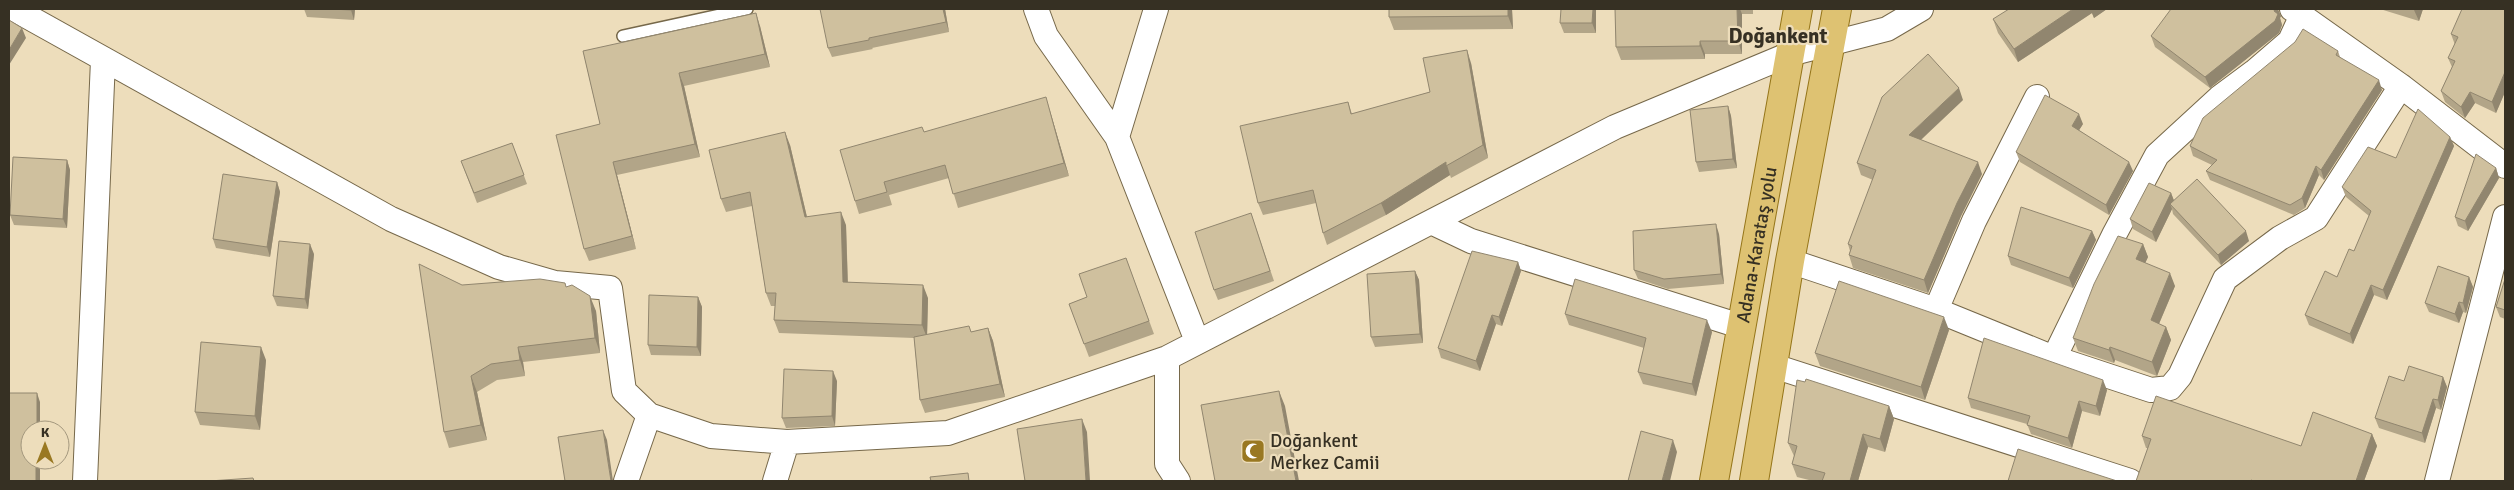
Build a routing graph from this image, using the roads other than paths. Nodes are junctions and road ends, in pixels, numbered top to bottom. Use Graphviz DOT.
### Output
graph roads {
  1 [pos="14,9"];
  2 [pos="747,9"];
  3 [pos="1036,9"];
  4 [pos="1156,9"];
  5 [pos="1798,9"];
  6 [pos="1837,9"];
  7 [pos="1921,9"];
  8 [pos="2297,12"];
  9 [pos="623,36"];
  10 [pos="1829,46"];
  11 [pos="1790,54"];
  12 [pos="103,60"];
  13 [pos="2401,86"];
  14 [pos="2037,96"];
  15 [pos="1117,137"];
  16 [pos="2505,166"];
  17 [pos="2505,217"];
  18 [pos="1431,222"];
  19 [pos="1790,261"];
  20 [pos="1936,310"];
  21 [pos="1740,326"];
  22 [pos="1196,341"];
  23 [pos="1166,358"];
  24 [pos="2054,358"];
  25 [pos="1774,366"];
  26 [pos="649,415"];
  27 [pos="787,442"];
  28 [pos="1168,476"];
  29 [pos="85,481"];
  30 [pos="626,481"];
  31 [pos="775,481"];
  32 [pos="1714,481"];
  33 [pos="1754,481"];
  34 [pos="2130,481"];
  35 [pos="2437,481"];
  1 -- 12 [label="street"];
  2 -- 9 [label="lane"];
  3 -- 15 [label="street"];
  4 -- 15 [label="street"];
  5 -- 11 [label="main road, Adana-Karataş yolu"];
  6 -- 10 [label="main road, Adana-Karataş yolu"];
  7 -- 10 [label="street"];
  8 -- 13 [label="street"];
  8 -- 24 [label="street"];
  10 -- 11 [label="street"];
  10 -- 19 [label="main road, Adana-Karataş yolu"];
  11 -- 18 [label="street"];
  11 -- 21 [label="main road, Adana-Karataş yolu"];
  12 -- 26 [label="street"];
  12 -- 29 [label="street"];
  13 -- 16 [label="street"];
  13 -- 24 [label="street"];
  14 -- 20 [label="street"];
  15 -- 22 [label="street"];
  17 -- 35 [label="street"];
  18 -- 21 [label="street"];
  18 -- 22 [label="street"];
  19 -- 20 [label="street"];
  19 -- 25 [label="main road, Adana-Karataş yolu"];
  20 -- 24 [label="street"];
  21 -- 32 [label="main road, Adana-Karataş yolu"];
  22 -- 23 [label="street"];
  23 -- 27 [label="street"];
  23 -- 28 [label="street"];
  25 -- 33 [label="main road, Adana-Karataş yolu"];
  25 -- 34 [label="street"];
  26 -- 27 [label="street"];
  26 -- 30 [label="street"];
  27 -- 31 [label="street"];
}
